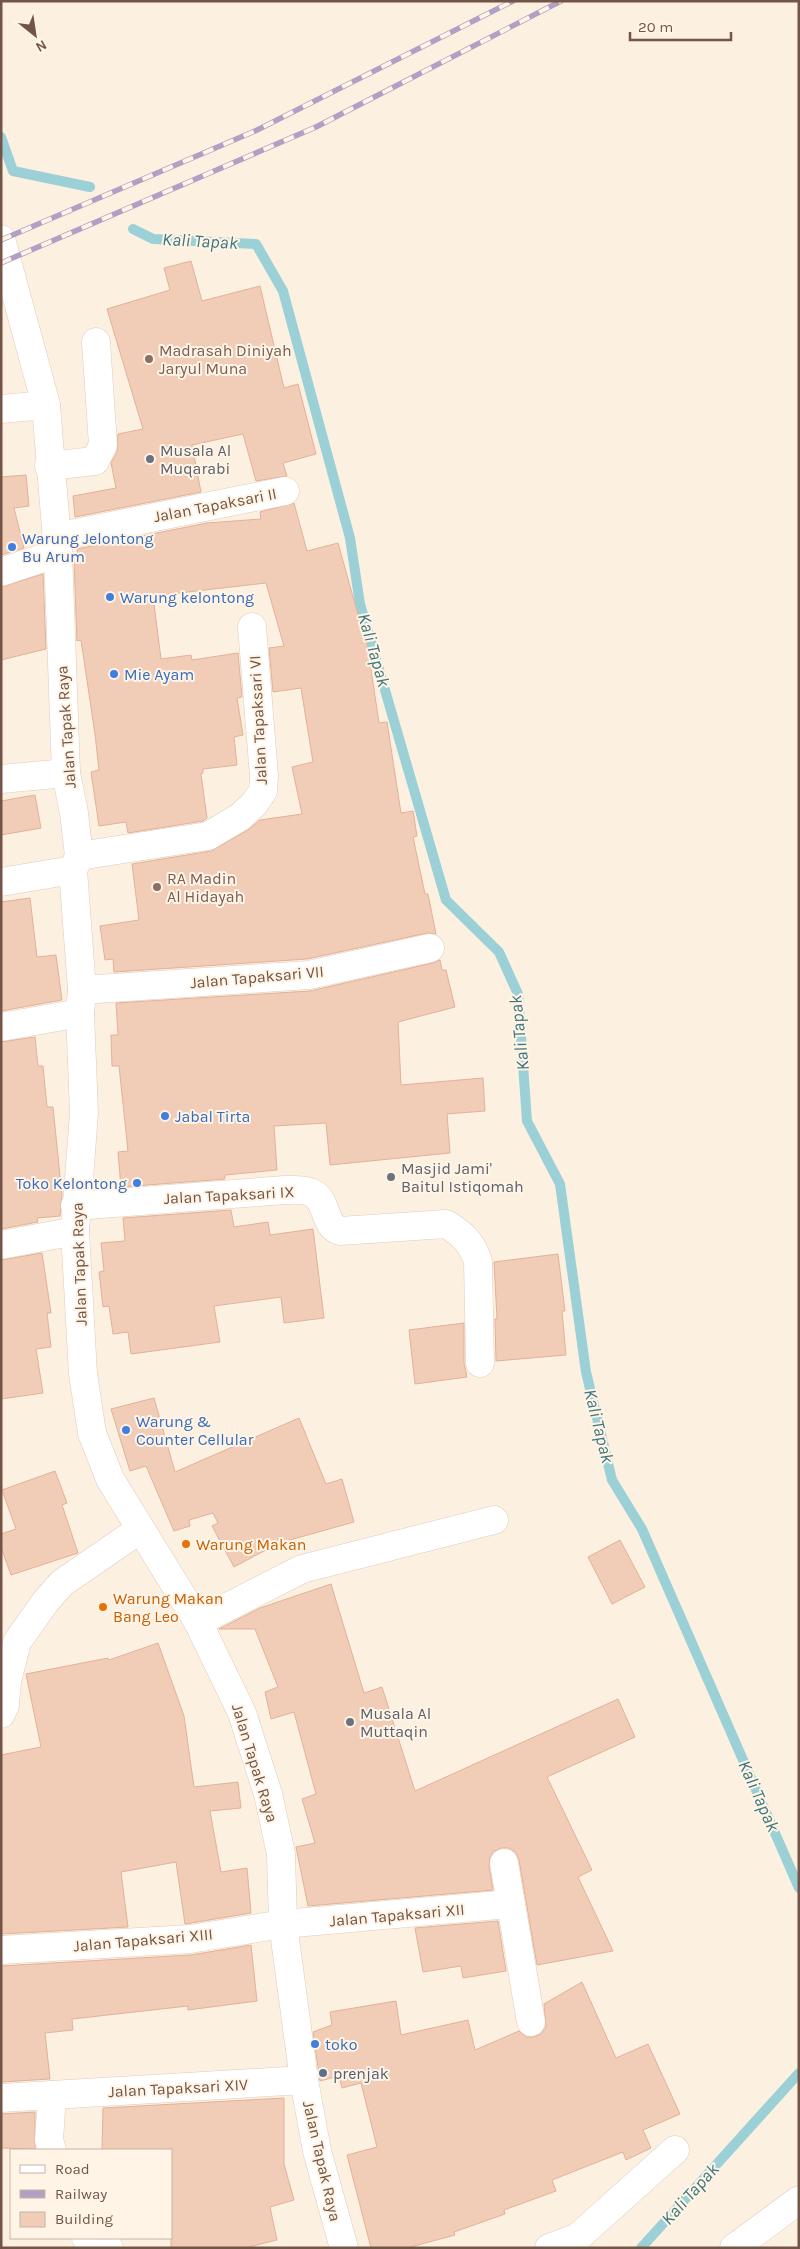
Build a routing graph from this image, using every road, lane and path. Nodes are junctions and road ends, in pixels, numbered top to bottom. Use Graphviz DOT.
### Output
graph roads {
  1 [pos="1,239"];
  2 [pos="96,342"];
  3 [pos="46,405"];
  4 [pos="1,409"];
  5 [pos="49,466"];
  6 [pos="285,491"];
  7 [pos="57,545"];
  8 [pos="1,572"];
  9 [pos="252,627"];
  10 [pos="66,773"];
  11 [pos="1,779"];
  12 [pos="76,863"];
  13 [pos="1,882"];
  14 [pos="430,948"];
  15 [pos="81,1002"];
  16 [pos="1,1027"];
  17 [pos="75,1219"];
  18 [pos="1,1245"];
  19 [pos="480,1363"];
  20 [pos="494,1520"];
  21 [pos="140,1530"];
  22 [pos="198,1622"];
  23 [pos="1,1714"];
  24 [pos="504,1863"];
  25 [pos="510,1904"];
  26 [pos="283,1924"];
  27 [pos="1,1950"];
  28 [pos="531,2022"];
  29 [pos="304,2080"];
  30 [pos="52,2094"];
  31 [pos="1,2098"];
  32 [pos="52,2149"];
  33 [pos="675,2150"];
  34 [pos="799,2200"];
  35 [pos="88,2239"];
  36 [pos="109,2248"];
  37 [pos="344,2248"];
  38 [pos="549,2248"];
  39 [pos="734,2248"];
  1 -- 3 [label="street, Jalan Tapak Raya"];
  2 -- 5 [label="street"];
  3 -- 4 [label="street"];
  3 -- 5 [label="street, Jalan Tapak Raya"];
  5 -- 7 [label="street, Jalan Tapak Raya"];
  6 -- 7 [label="street, Jalan Tapaksari II"];
  7 -- 8 [label="street, Jalan Tapaksari II"];
  7 -- 10 [label="street, Jalan Tapak Raya"];
  9 -- 12 [label="street, Jalan Tapaksari VI"];
  10 -- 11 [label="street"];
  10 -- 12 [label="street, Jalan Tapak Raya"];
  12 -- 13 [label="street, Jalan Tapaksari VI"];
  12 -- 15 [label="street, Jalan Tapak Raya"];
  14 -- 15 [label="street, Jalan Tapaksari VII"];
  15 -- 16 [label="street, Jalan Tapaksari VII"];
  15 -- 17 [label="street, Jalan Tapak Raya"];
  17 -- 18 [label="street"];
  17 -- 19 [label="street, Jalan Tapaksari IX"];
  17 -- 21 [label="street, Jalan Tapak Raya"];
  20 -- 22 [label="street"];
  21 -- 22 [label="street, Jalan Tapak Raya"];
  21 -- 23 [label="street"];
  22 -- 26 [label="street, Jalan Tapak Raya"];
  24 -- 25 [label="street"];
  25 -- 26 [label="street, Jalan Tapaksari XII"];
  25 -- 28 [label="street"];
  26 -- 27 [label="street, Jalan Tapaksari XIII"];
  26 -- 29 [label="street, Jalan Tapak Raya"];
  29 -- 30 [label="street, Jalan Tapaksari XIV"];
  29 -- 37 [label="street, Jalan Tapak Raya"];
  30 -- 31 [label="street, Jalan Tapaksari XIV"];
  30 -- 32 [label="street"];
  33 -- 38 [label="street"];
  34 -- 39 [label="street"];
  35 -- 36 [label="street"];
}
